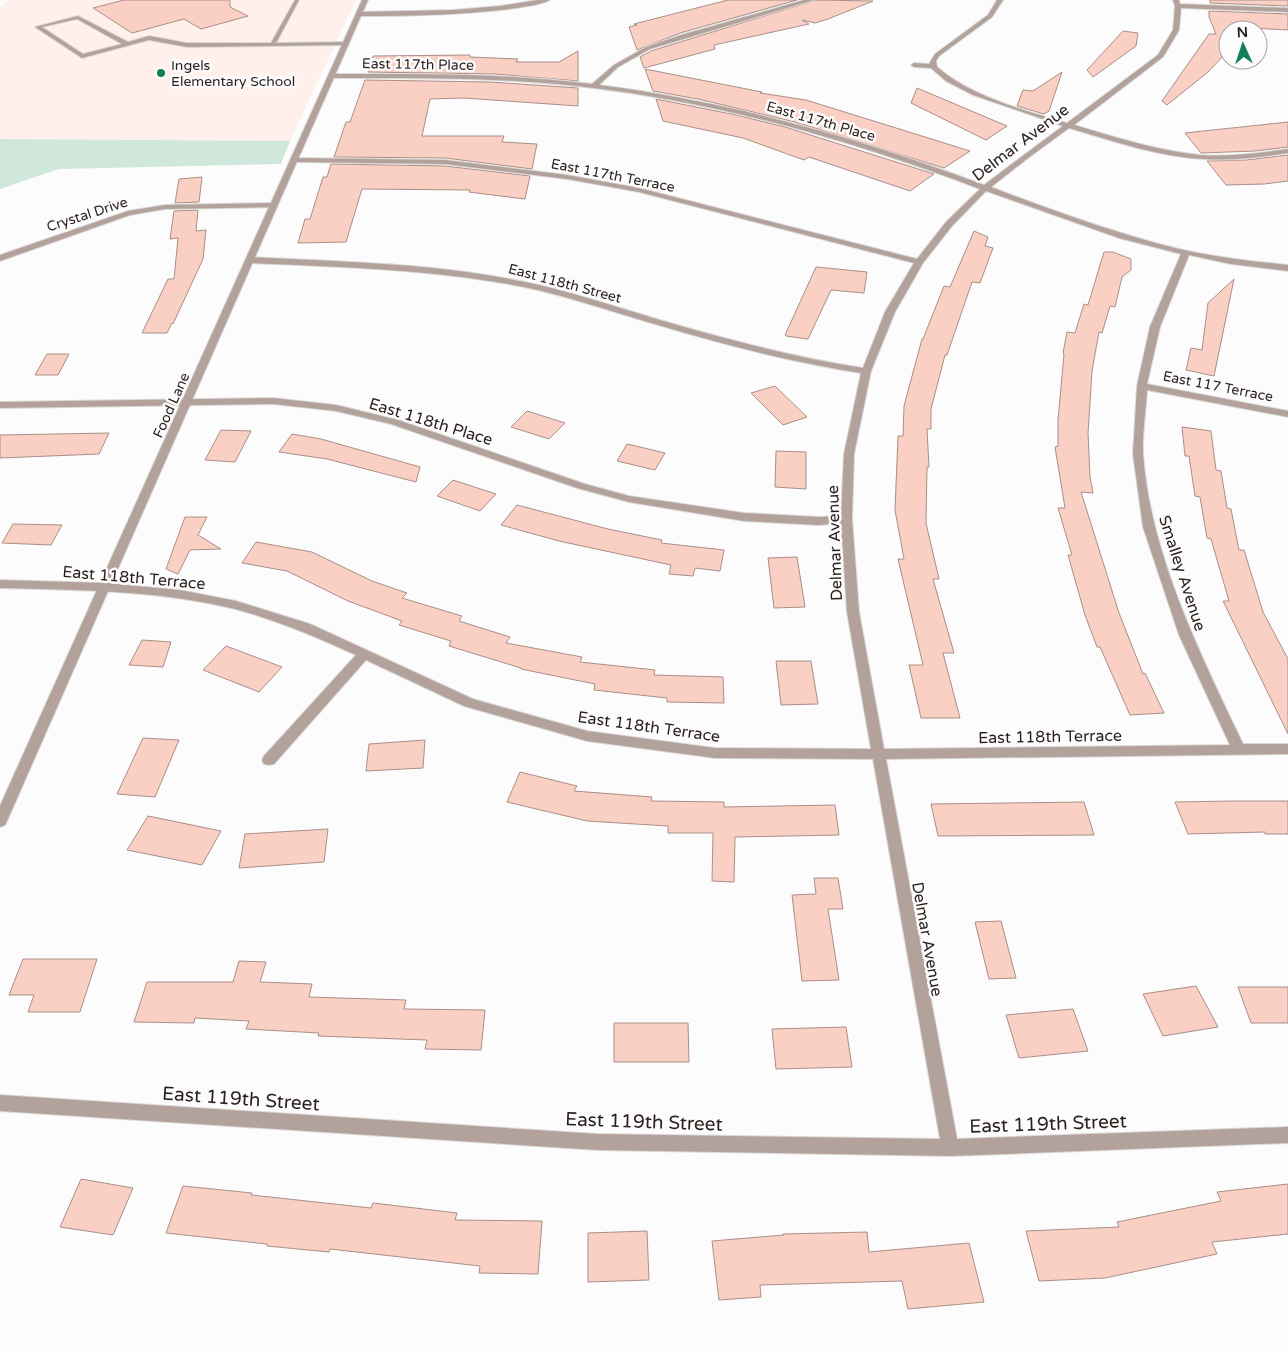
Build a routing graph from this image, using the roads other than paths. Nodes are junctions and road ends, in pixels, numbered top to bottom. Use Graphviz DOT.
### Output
graph roads {
  1 [pos="296,0"];
  2 [pos="365,0"];
  3 [pos="547,0"];
  4 [pos="811,0"];
  5 [pos="1000,0"];
  6 [pos="1177,3"];
  7 [pos="1288,10"];
  8 [pos="359,14"];
  9 [pos="127,44"];
  10 [pos="273,44"];
  11 [pos="346,44"];
  12 [pos="914,65"];
  13 [pos="932,66"];
  14 [pos="331,76"];
  15 [pos="594,86"];
  16 [pos="1069,126"];
  17 [pos="1288,151"];
  18 [pos="295,160"];
  19 [pos="985,188"];
  20 [pos="274,205"];
  21 [pos="1185,254"];
  22 [pos="0,258"];
  23 [pos="250,260"];
  24 [pos="919,262"];
  25 [pos="1288,268"];
  26 [pos="866,371"];
  27 [pos="1142,386"];
  28 [pos="188,402"];
  29 [pos="0,405"];
  30 [pos="1288,414"];
  31 [pos="846,519"];
  32 [pos="0,584"];
  33 [pos="105,588"];
  34 [pos="364,654"];
  35 [pos="1288,749"];
  36 [pos="1239,750"];
  37 [pos="877,754"];
  38 [pos="269,760"];
  39 [pos="0,820"];
  40 [pos="0,1104"];
  41 [pos="1288,1135"];
  42 [pos="950,1148"];
  1 -- 10 [label="lane"];
  2 -- 8 [label="street, Food Lane"];
  3 -- 8 [label="street"];
  4 -- 15 [label="street"];
  5 -- 13 [label="street"];
  6 -- 7 [label="street"];
  6 -- 16 [label="street, Delmar Avenue"];
  8 -- 11 [label="street, Food Lane"];
  9 -- 9 [label="lane"];
  9 -- 10 [label="lane"];
  10 -- 11 [label="lane"];
  11 -- 14 [label="street, Food Lane"];
  12 -- 13 [label="street"];
  13 -- 16 [label="street"];
  14 -- 15 [label="street, East 117th Place"];
  14 -- 18 [label="street, Food Lane"];
  15 -- 19 [label="street, East 117th Place"];
  16 -- 17 [label="street"];
  16 -- 19 [label="street, Delmar Avenue"];
  18 -- 20 [label="street, Food Lane"];
  18 -- 24 [label="street, East 117th Terrace"];
  19 -- 21 [label="street, East 117th Place"];
  19 -- 24 [label="street, Delmar Avenue"];
  20 -- 22 [label="street, Crystal Drive"];
  20 -- 23 [label="street, Food Lane"];
  21 -- 25 [label="street, East 117th Place"];
  21 -- 27 [label="street, Smalley Avenue"];
  23 -- 26 [label="street, East 118th Street"];
  23 -- 28 [label="street, Food Lane"];
  24 -- 26 [label="street, Delmar Avenue"];
  26 -- 31 [label="street, Delmar Avenue"];
  27 -- 30 [label="street, East 117 Terrace"];
  27 -- 36 [label="street, Smalley Avenue"];
  28 -- 29 [label="street, East 118th Place"];
  28 -- 31 [label="street, East 118th Place"];
  28 -- 33 [label="street, Food Lane"];
  31 -- 37 [label="street, Delmar Avenue"];
  32 -- 33 [label="street, East 118th Terrace"];
  33 -- 34 [label="street, East 118th Terrace"];
  33 -- 39 [label="street, Food Lane"];
  34 -- 37 [label="street, East 118th Terrace"];
  34 -- 38 [label="street"];
  35 -- 36 [label="street, East 118th Terrace"];
  36 -- 37 [label="street, East 118th Terrace"];
  37 -- 42 [label="street, Delmar Avenue"];
  40 -- 42 [label="street, East 119th Street"];
  41 -- 42 [label="street, East 119th Street"];
}
